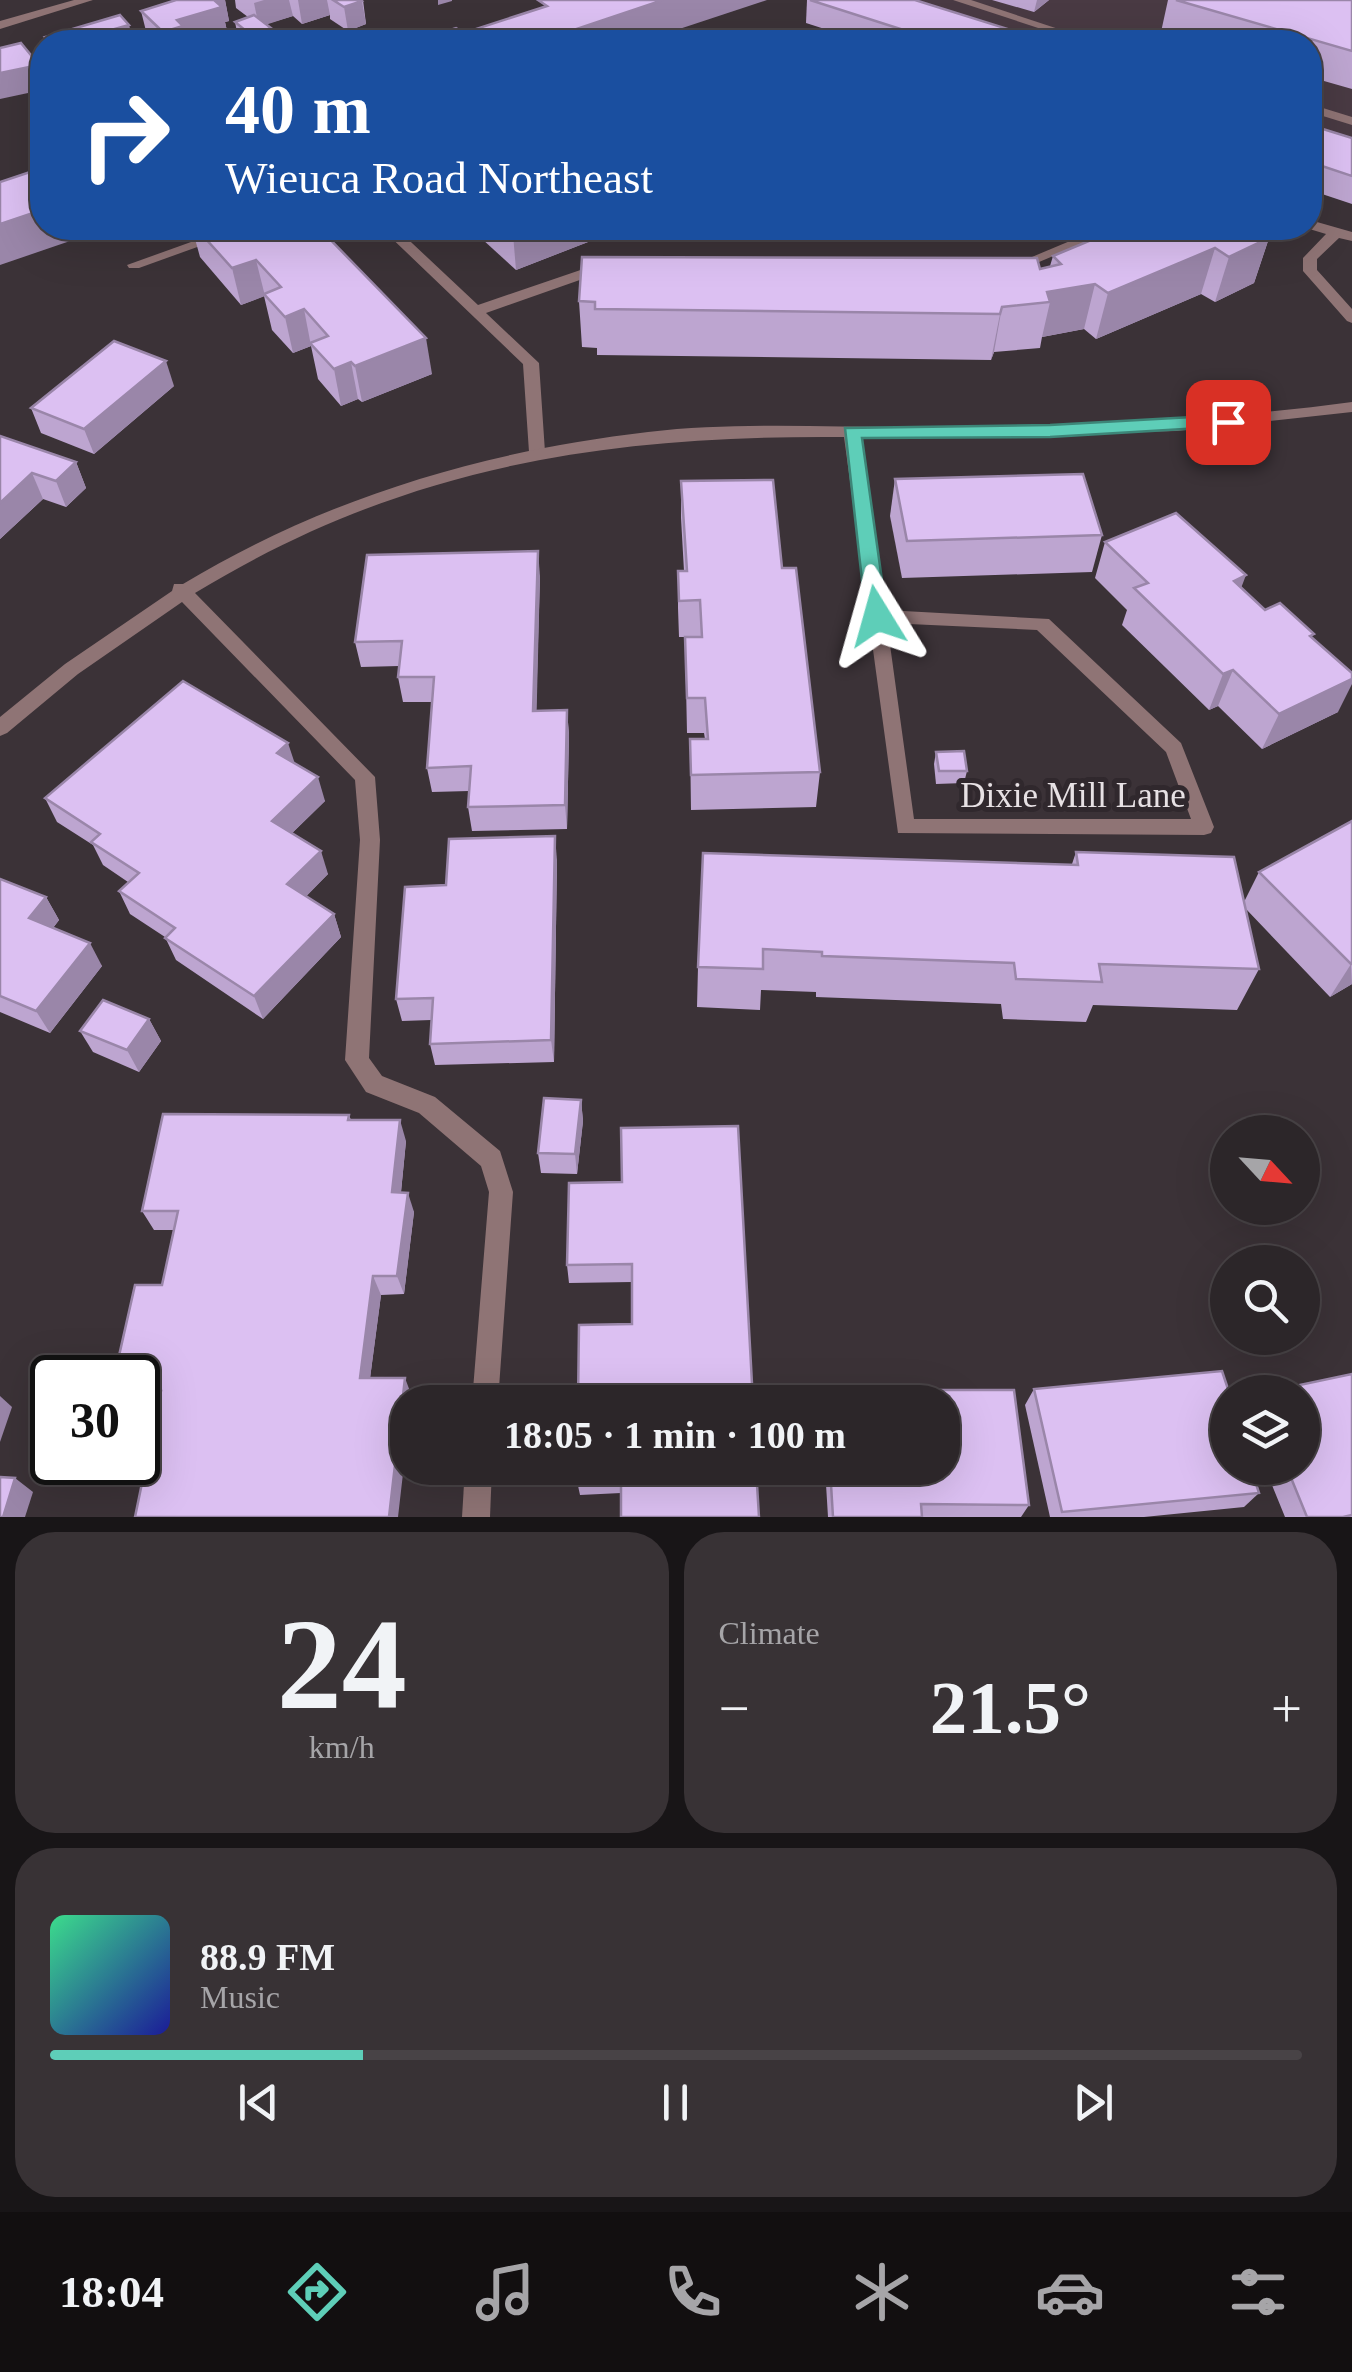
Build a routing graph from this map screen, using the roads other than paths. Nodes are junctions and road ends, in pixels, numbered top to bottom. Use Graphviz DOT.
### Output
graph roads {
  1 [pos="87,0"];
  2 [pos="959,0"];
  3 [pos="0,24"];
  4 [pos="1054,30"];
  5 [pos="1322,111"];
  6 [pos="1352,120"];
  7 [pos="1344,234"];
  8 [pos="208,240"];
  9 [pos="401,240"];
  10 [pos="1085,240"];
  11 [pos="134,265"];
  12 [pos="625,266"];
  13 [pos="1004,267"];
  14 [pos="476,311"];
  15 [pos="1352,318"];
  16 [pos="1352,407"];
  17 [pos="852,432"];
  18 [pos="537,452"];
  19 [pos="180,590"];
  20 [pos="877,616"];
  21 [pos="0,728"];
  22 [pos="485,1385"];
  23 [pos="479,1485"];
  24 [pos="476,1517"];
  1 -- 3 [label="street"];
  2 -- 4 [label="street"];
  5 -- 6 [label="street"];
  7 -- 15 [label="street"];
  8 -- 11 [label="street"];
  9 -- 14 [label="street"];
  10 -- 13 [label="street"];
  12 -- 14 [label="street"];
  14 -- 18 [label="street"];
  16 -- 17 [label="street"];
  17 -- 18 [label="street"];
  17 -- 20 [label="street, Dixie Mill Lane"];
  18 -- 19 [label="street"];
  19 -- 21 [label="street"];
  19 -- 22 [label="street"];
  20 -- 20 [label="street, Dixie Mill Lane"];
  23 -- 24 [label="street"];
}
